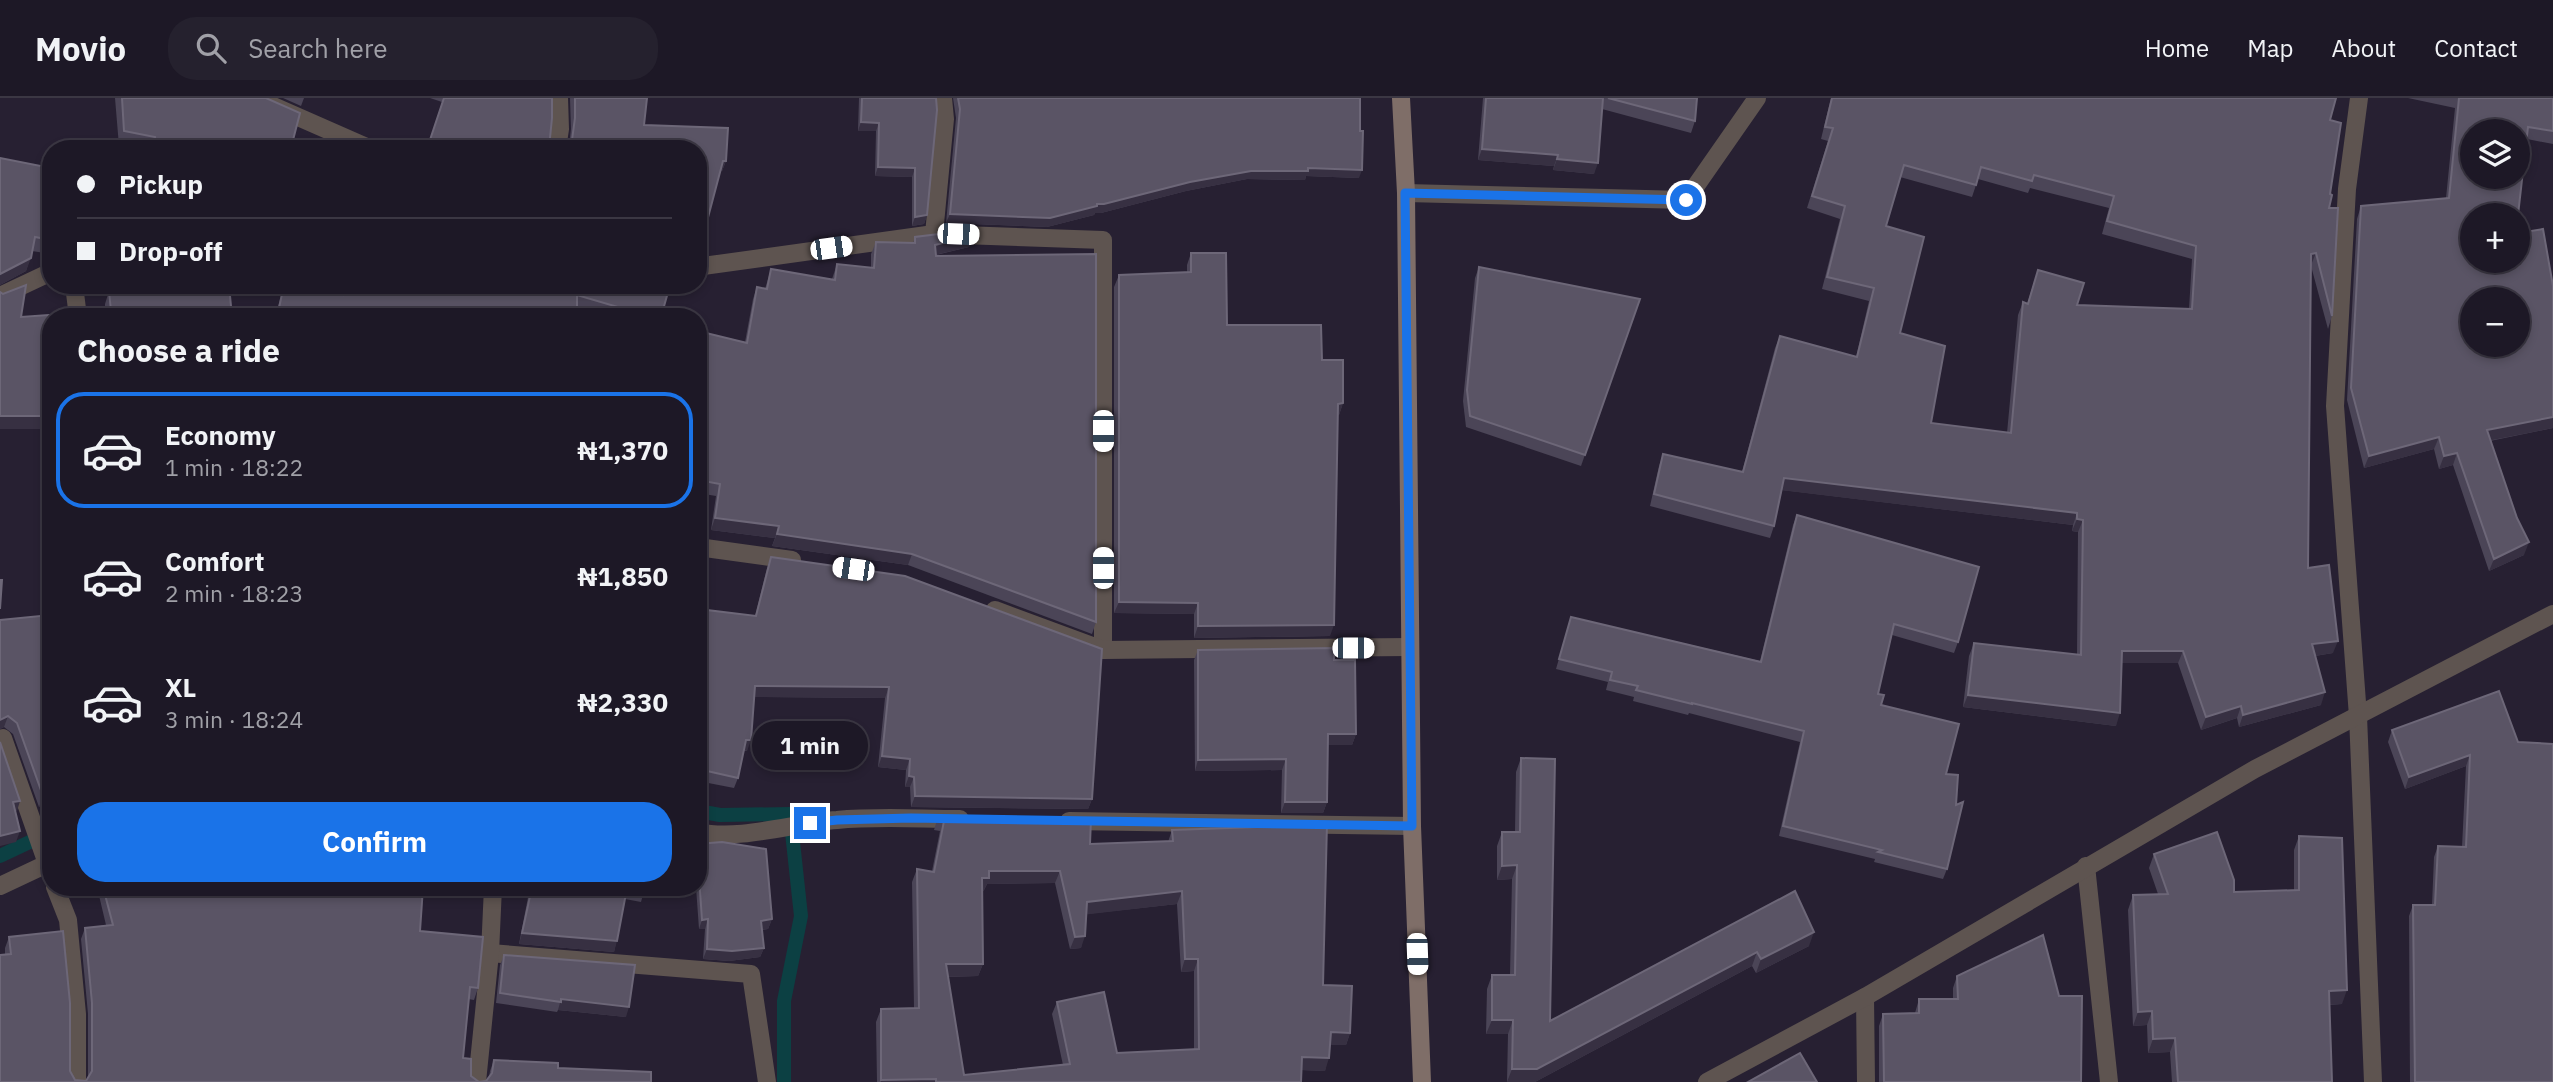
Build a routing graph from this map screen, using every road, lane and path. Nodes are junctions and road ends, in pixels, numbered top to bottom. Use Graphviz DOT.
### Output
graph roads {
  1 [pos="255,98"];
  2 [pos="559,98"];
  3 [pos="943,98"];
  4 [pos="1401,98"];
  5 [pos="1757,98"];
  6 [pos="2359,98"];
  7 [pos="349,140"];
  8 [pos="558,140"];
  9 [pos="1405,193"];
  10 [pos="934,234"];
  11 [pos="707,265"];
  12 [pos="42,276"];
  13 [pos="0,296"];
  14 [pos="707,548"];
  15 [pos="808,563"];
  16 [pos="979,604"];
  17 [pos="2553,614"];
  18 [pos="1409,647"];
  19 [pos="1103,650"];
  20 [pos="2358,716"];
  21 [pos="3,738"];
  22 [pos="977,820"];
  23 [pos="1057,821"];
  24 [pos="1412,826"];
  25 [pos="707,834"];
  26 [pos="42,847"];
  27 [pos="2087,866"];
  28 [pos="42,870"];
  29 [pos="0,886"];
  30 [pos="59,896"];
  31 [pos="493,896"];
  32 [pos="490,953"];
  33 [pos="1865,997"];
  34 [pos="76,1082"];
  35 [pos="477,1082"];
  36 [pos="766,1082"];
  37 [pos="1422,1082"];
  38 [pos="1707,1082"];
  39 [pos="1866,1082"];
  40 [pos="2109,1082"];
  41 [pos="2373,1082"];
  1 -- 7 [label="street"];
  2 -- 8 [label="street"];
  3 -- 10 [label="street"];
  4 -- 9 [label="street"];
  5 -- 9 [label="street"];
  6 -- 20 [label="street"];
  9 -- 18 [label="street"];
  10 -- 11 [label="street"];
  10 -- 19 [label="street"];
  12 -- 13 [label="street"];
  14 -- 15 [label="street"];
  16 -- 19 [label="street"];
  17 -- 20 [label="street"];
  18 -- 19 [label="street"];
  18 -- 24 [label="street"];
  20 -- 27 [label="street"];
  20 -- 41 [label="street"];
  21 -- 26 [label="street"];
  22 -- 25 [label="street"];
  23 -- 24 [label="street"];
  24 -- 37 [label="street"];
  27 -- 33 [label="street"];
  27 -- 40 [label="street"];
  28 -- 29 [label="street"];
  30 -- 34 [label="street"];
  31 -- 32 [label="street"];
  32 -- 35 [label="street"];
  32 -- 36 [label="street"];
  33 -- 38 [label="street"];
  33 -- 39 [label="street"];
}
